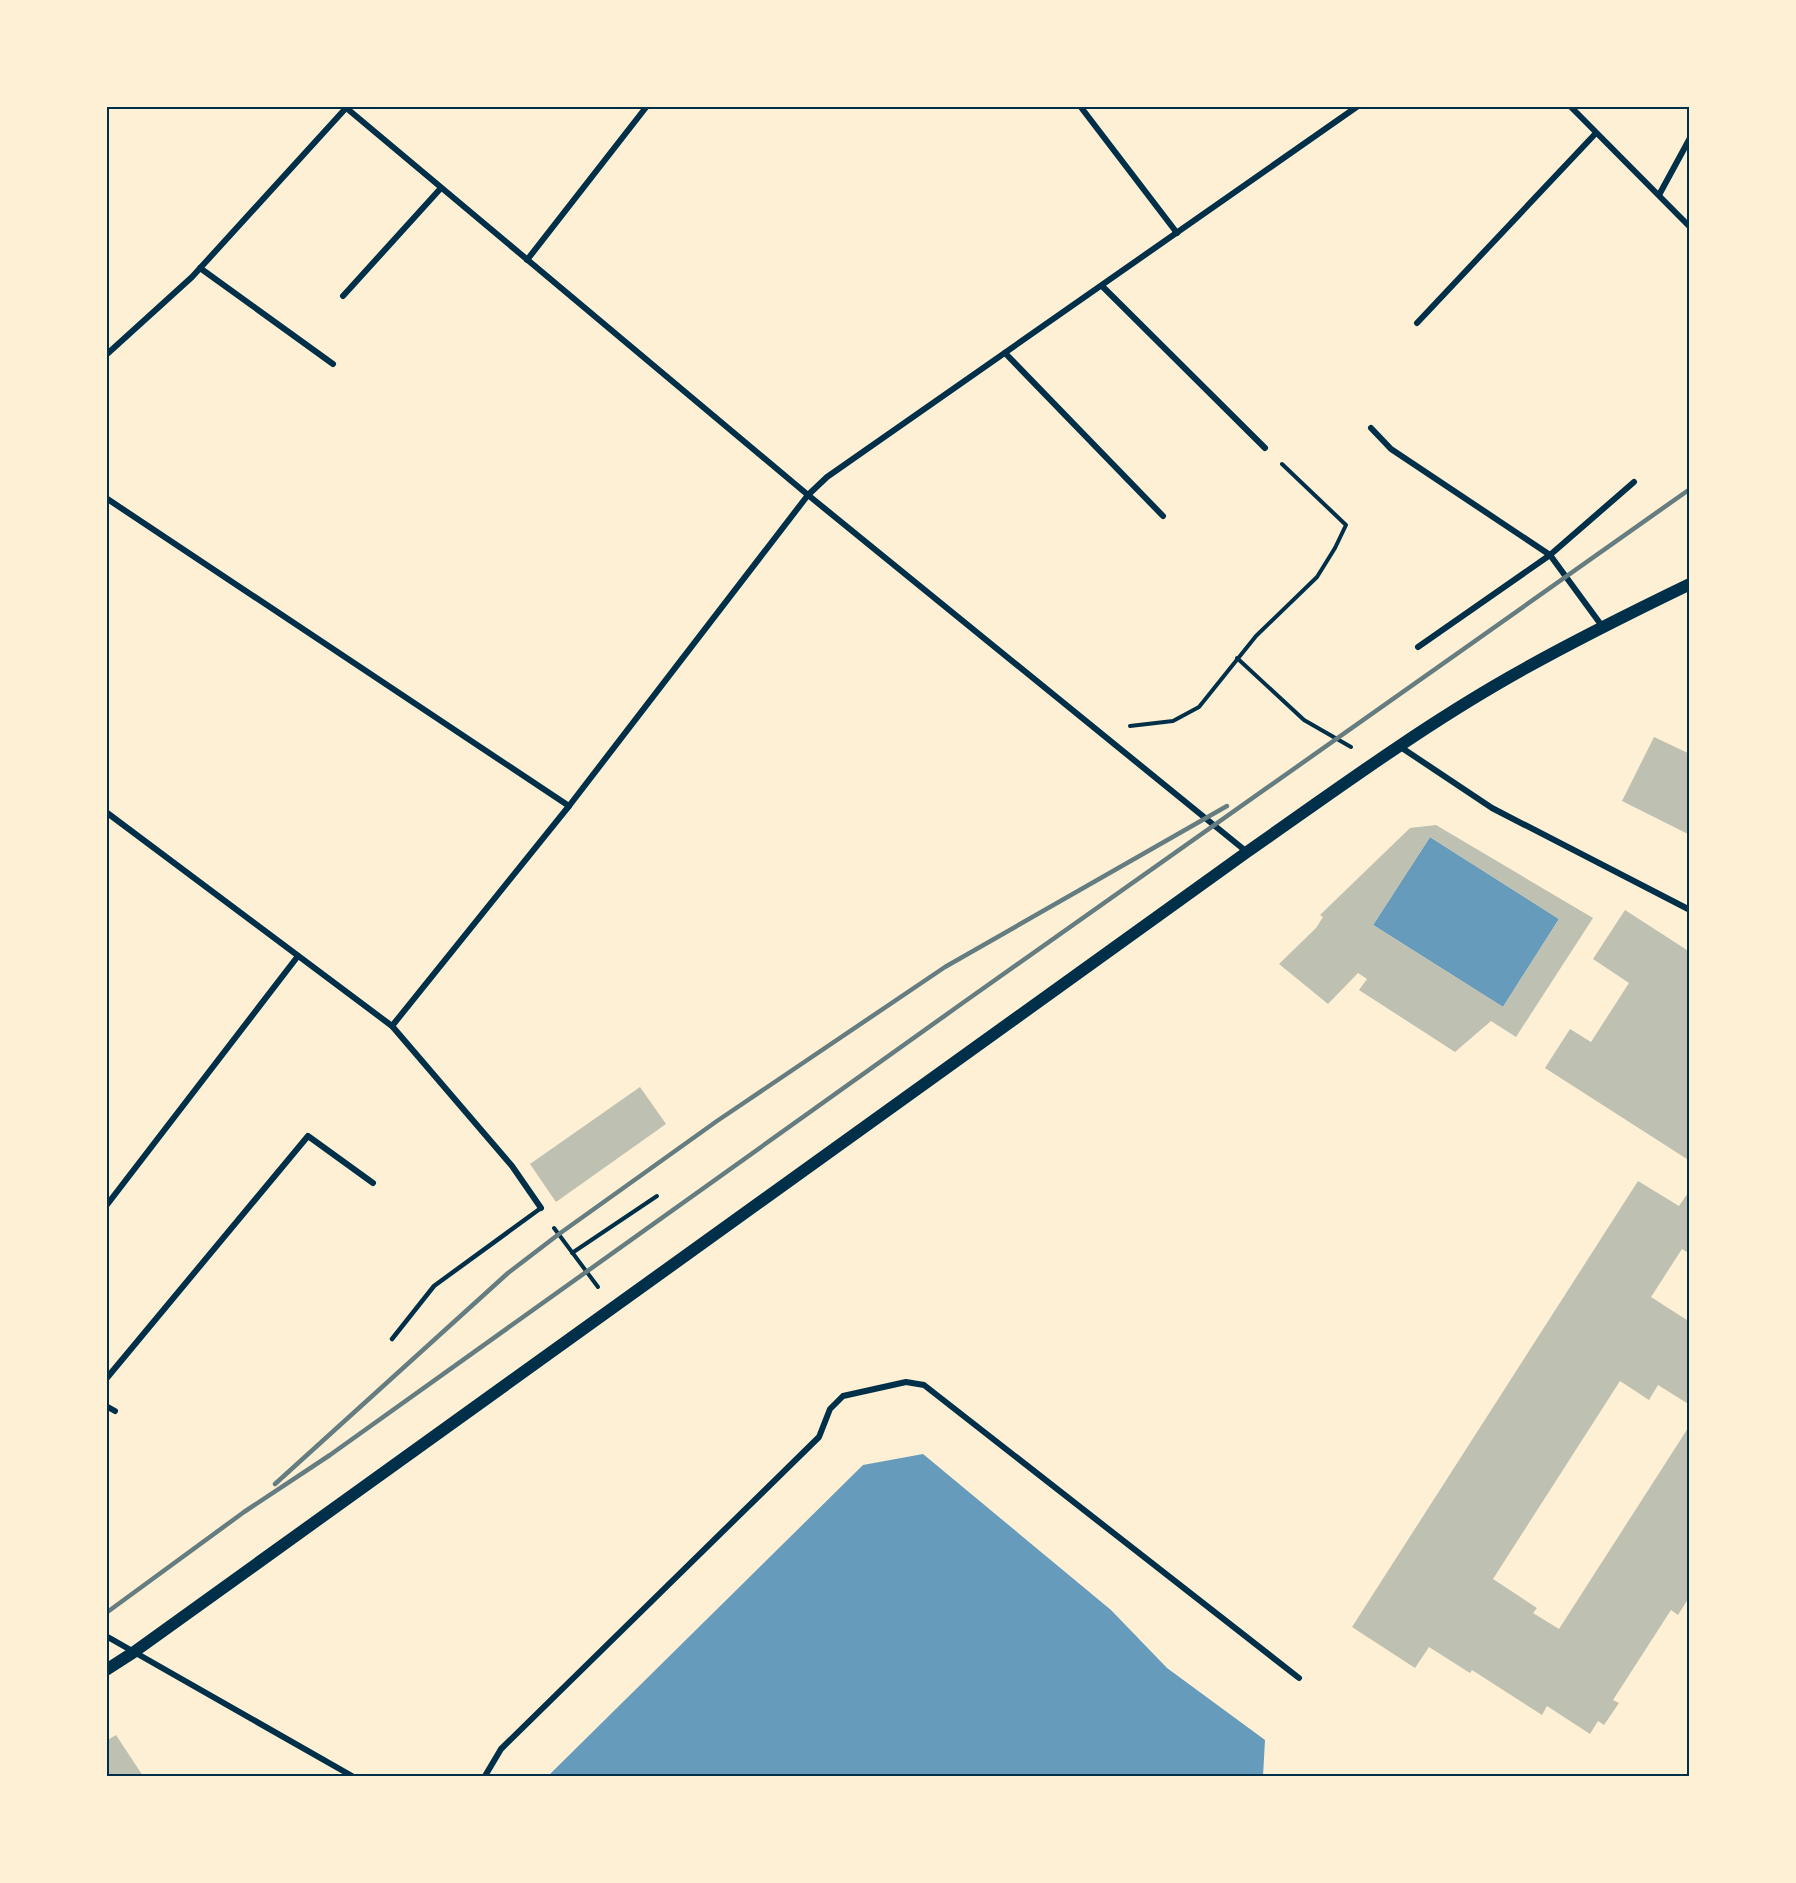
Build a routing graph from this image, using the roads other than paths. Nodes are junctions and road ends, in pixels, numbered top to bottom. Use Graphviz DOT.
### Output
graph roads {
  1 [pos="1080,106"];
  2 [pos="1358,106"];
  3 [pos="1570,106"];
  4 [pos="345,107"];
  5 [pos="643,108"];
  6 [pos="1596,133"];
  7 [pos="1689,138"];
  8 [pos="441,188"];
  9 [pos="1659,195"];
  10 [pos="1689,227"];
  11 [pos="1177,233"];
  12 [pos="527,260"];
  13 [pos="200,268"];
  14 [pos="1102,286"];
  15 [pos="343,296"];
  16 [pos="1417,323"];
  17 [pos="1005,353"];
  18 [pos="106,355"];
  19 [pos="333,364"];
  20 [pos="1371,428"];
  21 [pos="1265,448"];
  22 [pos="1635,482"];
  23 [pos="808,495"];
  24 [pos="106,498"];
  25 [pos="1163,516"];
  26 [pos="1550,555"];
  27 [pos="1689,584"];
  28 [pos="1602,626"];
  29 [pos="1418,647"];
  30 [pos="1399,746"];
  31 [pos="569,806"];
  32 [pos="106,812"];
  33 [pos="1247,852"];
  34 [pos="1689,910"];
  35 [pos="298,956"];
  36 [pos="392,1026"];
  37 [pos="373,1183"];
  38 [pos="106,1206"];
  39 [pos="541,1208"];
  40 [pos="393,1338"];
  41 [pos="106,1379"];
  42 [pos="106,1406"];
  43 [pos="115,1411"];
  44 [pos="106,1636"];
  45 [pos="134,1652"];
  46 [pos="106,1670"];
  47 [pos="1299,1678"];
  48 [pos="352,1776"];
  49 [pos="484,1776"];
  1 -- 11 [label="street"];
  2 -- 11 [label="street"];
  3 -- 6 [label="street"];
  4 -- 8 [label="street"];
  4 -- 13 [label="street"];
  5 -- 12 [label="street"];
  6 -- 9 [label="street"];
  6 -- 16 [label="street"];
  7 -- 9 [label="street"];
  8 -- 12 [label="street"];
  8 -- 15 [label="street"];
  9 -- 10 [label="street"];
  11 -- 14 [label="street"];
  12 -- 23 [label="street"];
  13 -- 18 [label="street"];
  13 -- 19 [label="street"];
  14 -- 17 [label="street"];
  14 -- 21 [label="street"];
  17 -- 23 [label="street"];
  17 -- 25 [label="street"];
  20 -- 26 [label="street"];
  22 -- 26 [label="street"];
  23 -- 31 [label="street"];
  23 -- 33 [label="street"];
  24 -- 31 [label="street"];
  26 -- 28 [label="street"];
  26 -- 29 [label="street"];
  27 -- 28 [label="main road"];
  28 -- 30 [label="main road"];
  30 -- 33 [label="main road"];
  30 -- 34 [label="street"];
  31 -- 36 [label="street"];
  32 -- 35 [label="street"];
  33 -- 45 [label="main road"];
  35 -- 36 [label="street"];
  35 -- 38 [label="street"];
  36 -- 39 [label="street"];
  37 -- 41 [label="street"];
  39 -- 40 [label="lane"];
  42 -- 43 [label="street"];
  44 -- 45 [label="street"];
  45 -- 46 [label="main road"];
  45 -- 48 [label="street"];
  47 -- 49 [label="street"];
}
